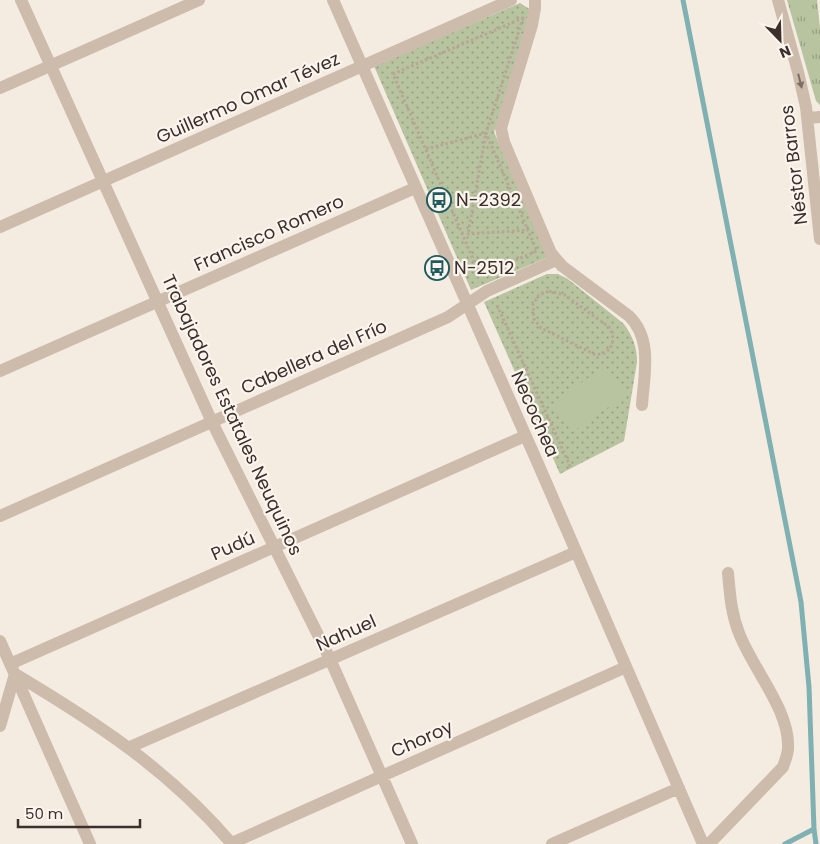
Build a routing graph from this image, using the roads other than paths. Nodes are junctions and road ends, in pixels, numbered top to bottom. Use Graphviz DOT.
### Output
graph roads {
  1 [pos="21,0"];
  2 [pos="199,0"];
  3 [pos="333,0"];
  4 [pos="511,0"];
  5 [pos="535,0"];
  6 [pos="778,0"];
  7 [pos="51,66"];
  8 [pos="362,66"];
  9 [pos="0,88"];
  10 [pos="814,118"];
  11 [pos="103,182"];
  12 [pos="415,188"];
  13 [pos="0,227"];
  14 [pos="820,239"];
  15 [pos="556,260"];
  16 [pos="158,301"];
  17 [pos="467,306"];
  18 [pos="0,371"];
  19 [pos="642,405"];
  20 [pos="212,422"];
  21 [pos="525,436"];
  22 [pos="0,516"];
  23 [pos="274,547"];
  24 [pos="576,552"];
  25 [pos="728,573"];
  26 [pos="0,641"];
  27 [pos="330,659"];
  28 [pos="626,668"];
  29 [pos="12,669"];
  30 [pos="0,726"];
  31 [pos="130,747"];
  32 [pos="382,776"];
  33 [pos="679,788"];
  34 [pos="90,844"];
  35 [pos="232,844"];
  36 [pos="412,844"];
  37 [pos="552,844"];
  38 [pos="703,844"];
  39 [pos="709,844"];
  1 -- 7 [label="street, Trabajadores Estatales Neuquinos"];
  2 -- 7 [label="street"];
  3 -- 8 [label="street, Necochea"];
  4 -- 8 [label="street, Guillermo Omar Tévez"];
  5 -- 15 [label="street"];
  6 -- 10 [label="street, Néstor Barros, one-way"];
  7 -- 9 [label="street"];
  7 -- 11 [label="street, Trabajadores Estatales Neuquinos"];
  8 -- 11 [label="street, Guillermo Omar Tévez"];
  8 -- 12 [label="street, Necochea"];
  10 -- 14 [label="street, Néstor Barros"];
  11 -- 13 [label="street, Guillermo Omar Tévez"];
  11 -- 16 [label="street, Trabajadores Estatales Neuquinos"];
  12 -- 16 [label="street, Francisco Romero"];
  12 -- 17 [label="street, Necochea"];
  15 -- 17 [label="street, Cabellera del Frío"];
  15 -- 19 [label="street"];
  16 -- 18 [label="street, Francisco Romero"];
  16 -- 20 [label="street, Trabajadores Estatales Neuquinos"];
  17 -- 20 [label="street, Cabellera del Frío"];
  17 -- 21 [label="street, Necochea"];
  20 -- 22 [label="street, Cabellera del Frío"];
  20 -- 23 [label="street, Trabajadores Estatales Neuquinos"];
  21 -- 23 [label="street, Pudú"];
  21 -- 24 [label="street, Necochea"];
  23 -- 27 [label="street, Trabajadores Estatales Neuquinos"];
  23 -- 29 [label="street, Pudú"];
  24 -- 27 [label="street, Nahuel"];
  24 -- 28 [label="street, Necochea"];
  25 -- 39 [label="street"];
  26 -- 29 [label="street"];
  27 -- 31 [label="street, Nahuel"];
  27 -- 32 [label="street, Trabajadores Estatales Neuquinos"];
  28 -- 32 [label="street, Choroy"];
  28 -- 33 [label="street, Necochea"];
  29 -- 30 [label="street"];
  29 -- 31 [label="street"];
  29 -- 34 [label="street"];
  31 -- 35 [label="street"];
  32 -- 35 [label="street, Choroy"];
  32 -- 36 [label="street, Trabajadores Estatales Neuquinos"];
  33 -- 37 [label="street"];
  33 -- 38 [label="street, Necochea"];
}
